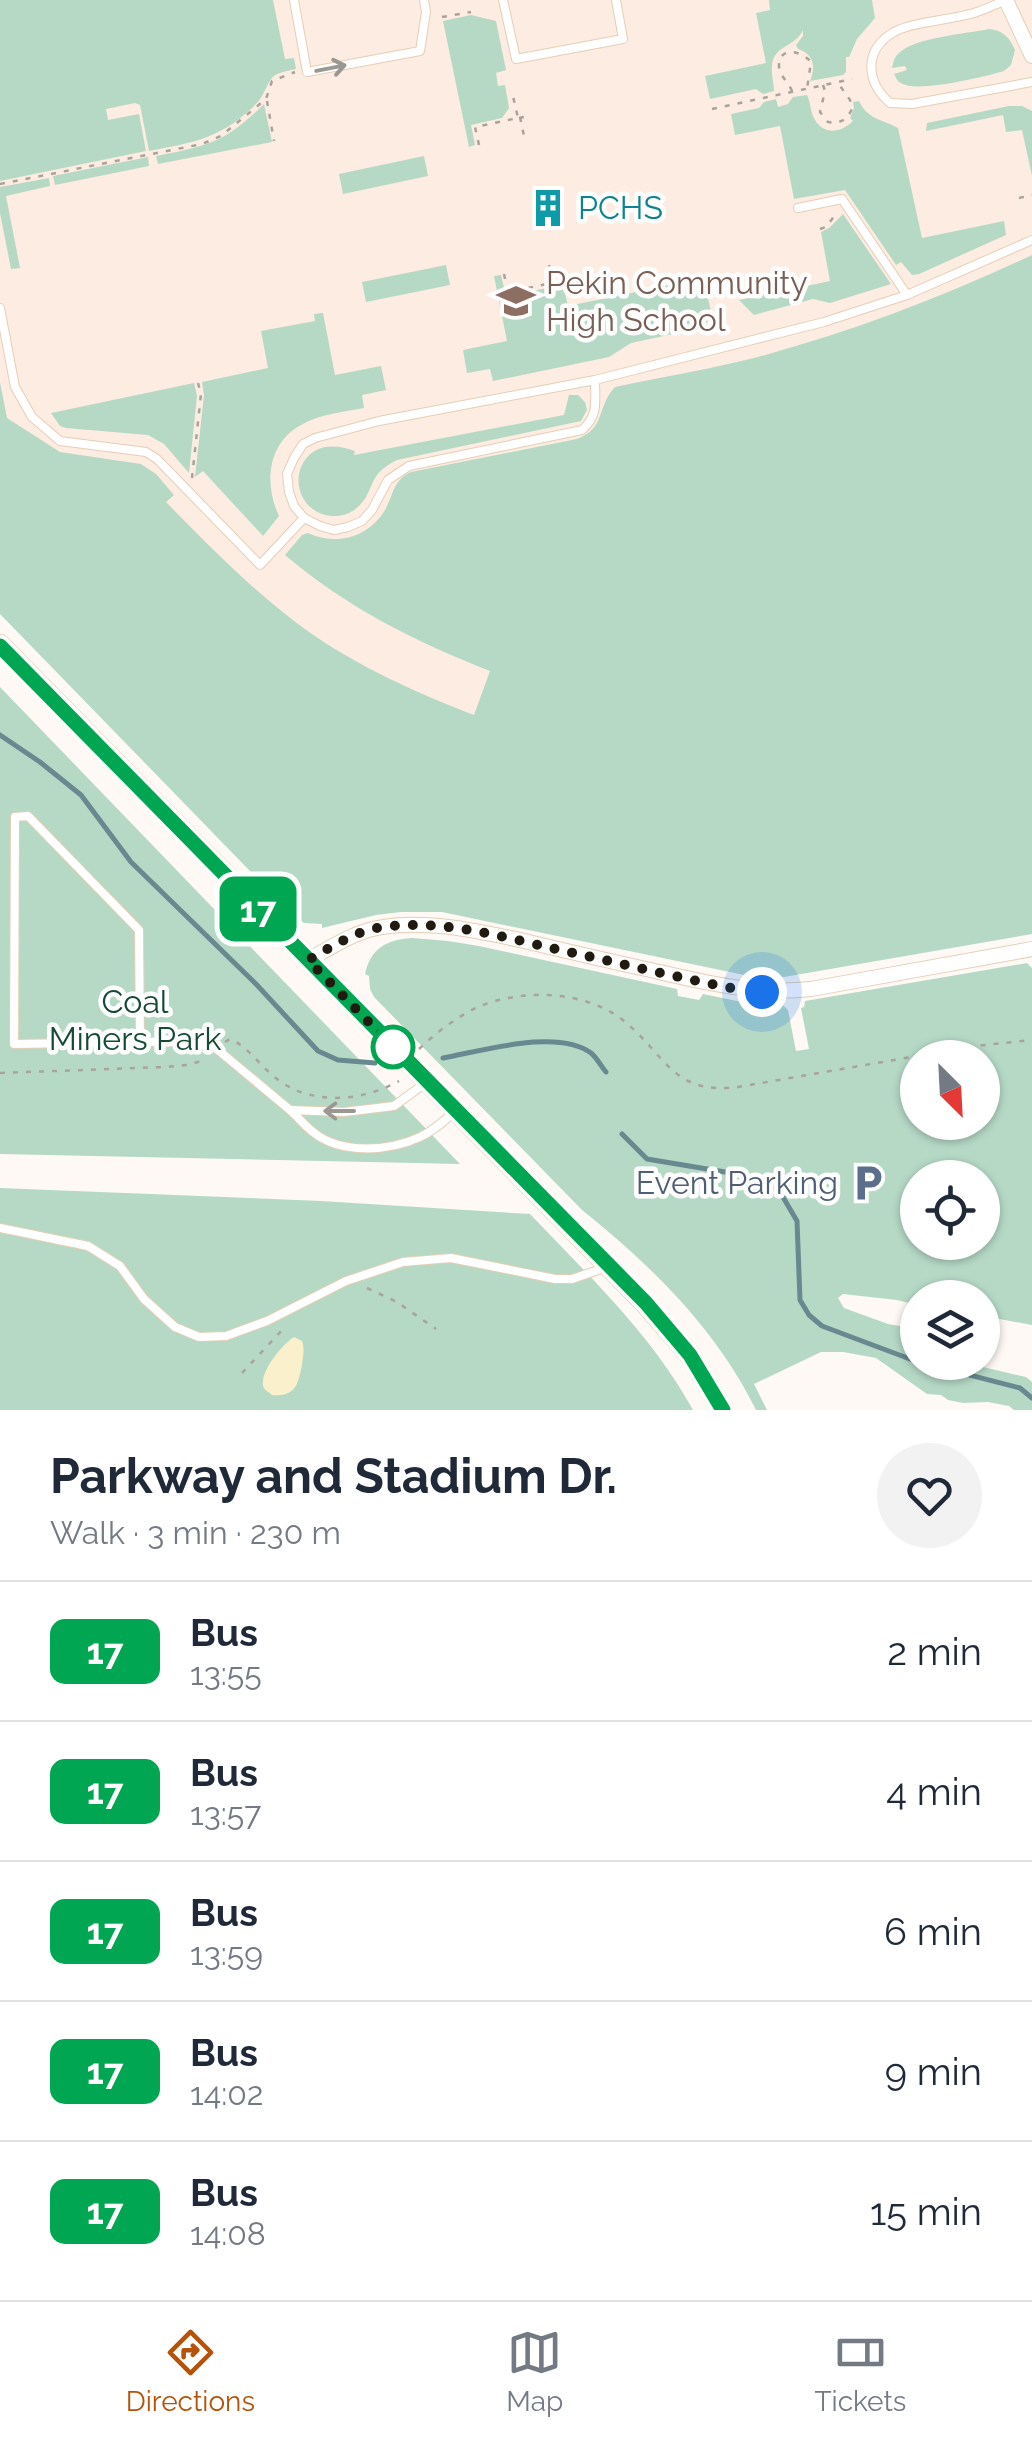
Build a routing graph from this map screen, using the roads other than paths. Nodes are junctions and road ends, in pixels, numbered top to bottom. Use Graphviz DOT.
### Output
graph roads {
  1 [pos="294,0"];
  2 [pos="424,0"];
  3 [pos="502,0"];
  4 [pos="616,0"];
  5 [pos="1006,0"];
  6 [pos="1032,56"];
  7 [pos="1032,82"];
  8 [pos="798,208"];
  9 [pos="1032,240"];
  10 [pos="906,294"];
  11 [pos="0,308"];
  12 [pos="595,380"];
  13 [pos="304,518"];
  14 [pos="0,645"];
  15 [pos="1032,949"];
  16 [pos="308,960"];
  17 [pos="140,1042"];
  18 [pos="428,1081"];
  19 [pos="290,1110"];
  20 [pos="456,1110"];
  21 [pos="0,1228"];
  22 [pos="610,1266"];
  23 [pos="724,1410"];
  1 -- 2 [label="lane, one-way"];
  3 -- 4 [label="lane"];
  5 -- 6 [label="street"];
  5 -- 7 [label="lane"];
  8 -- 10 [label="lane"];
  9 -- 10 [label="lane"];
  10 -- 12 [label="lane"];
  11 -- 13 [label="lane"];
  12 -- 13 [label="lane"];
  12 -- 13 [label="lane"];
  14 -- 16 [label="main road"];
  15 -- 16 [label="street"];
  16 -- 18 [label="main road"];
  17 -- 17 [label="lane"];
  17 -- 19 [label="lane"];
  18 -- 19 [label="lane, one-way"];
  18 -- 20 [label="main road"];
  19 -- 20 [label="lane"];
  20 -- 22 [label="main road"];
  21 -- 22 [label="lane"];
  22 -- 23 [label="main road"];
}
